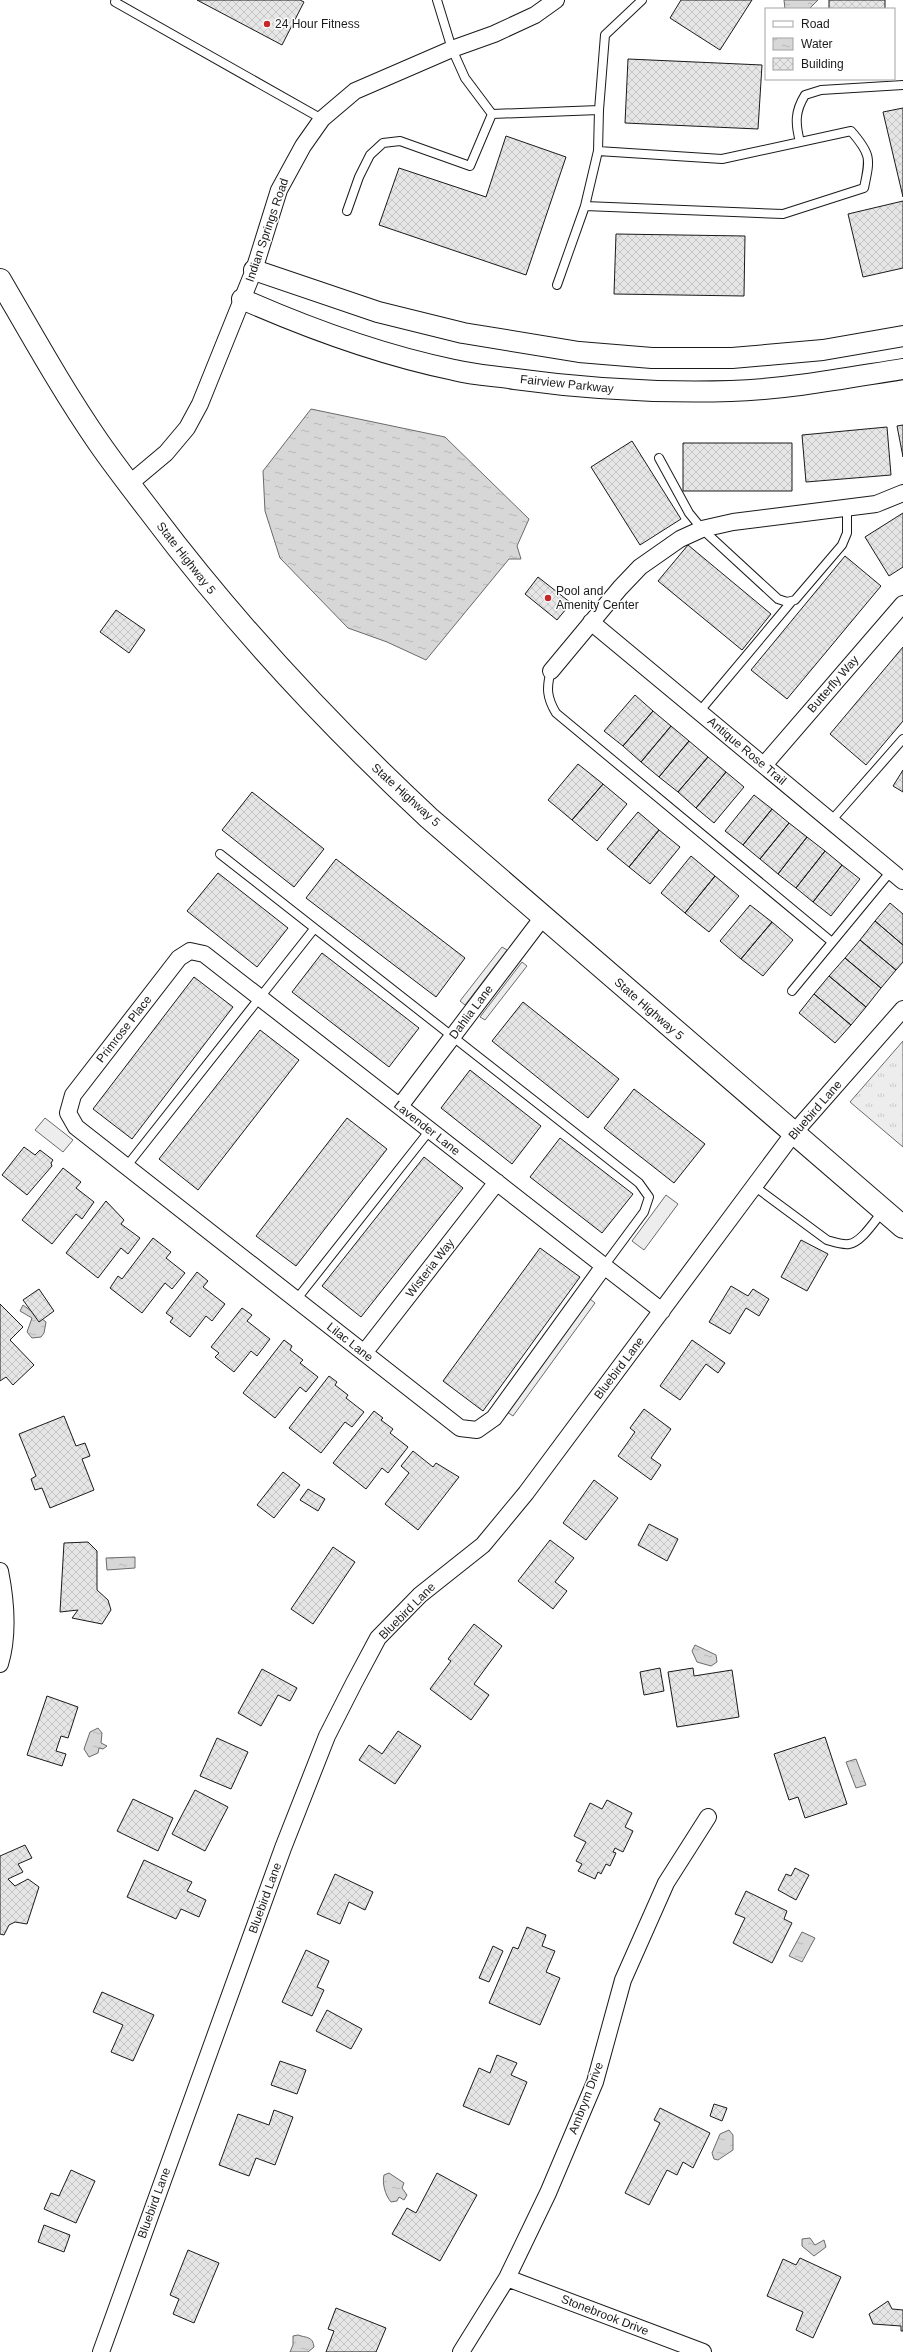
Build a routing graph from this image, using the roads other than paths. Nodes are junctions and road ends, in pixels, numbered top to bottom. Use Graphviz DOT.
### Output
graph roads {
  1 [pos="116,0"];
  2 [pos="436,0"];
  3 [pos="556,0"];
  4 [pos="642,0"];
  5 [pos="452,49"];
  6 [pos="903,85"];
  7 [pos="599,110"];
  8 [pos="492,114"];
  9 [pos="322,119"];
  10 [pos="800,142"];
  11 [pos="598,151"];
  12 [pos="585,206"];
  13 [pos="347,211"];
  14 [pos="254,270"];
  15 [pos="0,280"];
  16 [pos="557,285"];
  17 [pos="242,299"];
  18 [pos="903,336"];
  19 [pos="903,369"];
  20 [pos="659,458"];
  21 [pos="129,484"];
  22 [pos="903,493"];
  23 [pos="847,508"];
  24 [pos="702,529"];
  25 [pos="792,601"];
  26 [pos="903,604"];
  27 [pos="592,622"];
  28 [pos="551,671"];
  29 [pos="700,712"];
  30 [pos="903,739"];
  31 [pos="764,765"];
  32 [pos="831,821"];
  33 [pos="220,854"];
  34 [pos="897,876"];
  35 [pos="543,917"];
  36 [pos="314,929"];
  37 [pos="832,942"];
  38 [pos="190,951"];
  39 [pos="792,991"];
  40 [pos="259,997"];
  41 [pos="903,1009"];
  42 [pos="452,1038"];
  43 [pos="400,1106"];
  44 [pos="68,1113"];
  45 [pos="430,1130"];
  46 [pos="793,1134"];
  47 [pos="126,1167"];
  48 [pos="497,1182"];
  49 [pos="754,1186"];
  50 [pos="883,1210"];
  51 [pos="903,1227"];
  52 [pos="604,1266"];
  53 [pos="296,1300"];
  54 [pos="662,1311"];
  55 [pos="364,1353"];
  56 [pos="0,1571"];
  57 [pos="0,1664"];
  58 [pos="708,1817"];
  59 [pos="507,2278"];
  60 [pos="100,2352"];
  61 [pos="461,2352"];
  62 [pos="703,2352"];
  1 -- 9 [label="lane"];
  2 -- 5 [label="lane"];
  3 -- 5 [label="street, Indian Springs Road"];
  4 -- 7 [label="lane"];
  5 -- 8 [label="lane"];
  5 -- 9 [label="street, Indian Springs Road"];
  6 -- 10 [label="lane"];
  7 -- 8 [label="lane"];
  7 -- 11 [label="lane"];
  8 -- 13 [label="lane"];
  9 -- 14 [label="street, Indian Springs Road"];
  10 -- 11 [label="lane"];
  10 -- 12 [label="lane"];
  11 -- 12 [label="lane"];
  12 -- 16 [label="lane"];
  14 -- 17 [label="street, Indian Springs Road"];
  14 -- 18 [label="street"];
  15 -- 21 [label="main road, State Highway 5"];
  17 -- 19 [label="street, Fairview Parkway"];
  17 -- 21 [label="street, Indian Springs Road"];
  20 -- 24 [label="lane"];
  21 -- 35 [label="main road, State Highway 5"];
  22 -- 23 [label="street"];
  23 -- 24 [label="street"];
  23 -- 25 [label="lane"];
  24 -- 25 [label="lane"];
  24 -- 27 [label="street"];
  25 -- 29 [label="lane"];
  26 -- 31 [label="street, Butterfly Way"];
  27 -- 28 [label="street"];
  27 -- 29 [label="street, Antique Rose Trail"];
  28 -- 37 [label="lane"];
  29 -- 31 [label="street, Antique Rose Trail"];
  30 -- 32 [label="lane"];
  31 -- 32 [label="street, Antique Rose Trail"];
  32 -- 34 [label="street, Antique Rose Trail"];
  33 -- 36 [label="lane"];
  34 -- 37 [label="lane"];
  35 -- 42 [label="street, Dahlia Lane"];
  35 -- 46 [label="main road, State Highway 5"];
  36 -- 40 [label="lane"];
  36 -- 42 [label="lane"];
  37 -- 39 [label="lane"];
  38 -- 40 [label="street, Lavender Lane"];
  38 -- 44 [label="street, Primrose Place"];
  40 -- 43 [label="street, Lavender Lane"];
  40 -- 47 [label="lane"];
  41 -- 46 [label="street, Bluebird Lane"];
  42 -- 43 [label="street, Dahlia Lane"];
  42 -- 52 [label="lane"];
  43 -- 45 [label="street, Lavender Lane"];
  44 -- 47 [label="street, Lilac Lane"];
  45 -- 48 [label="street, Lavender Lane"];
  45 -- 53 [label="lane"];
  46 -- 49 [label="street, Bluebird Lane"];
  46 -- 50 [label="main road, State Highway 5"];
  47 -- 53 [label="street, Lilac Lane"];
  48 -- 52 [label="street, Lavender Lane"];
  48 -- 55 [label="street, Wisteria Way"];
  49 -- 50 [label="lane"];
  49 -- 54 [label="street, Bluebird Lane"];
  50 -- 51 [label="main road, State Highway 5"];
  52 -- 54 [label="street, Lavender Lane"];
  52 -- 55 [label="street, Lilac Lane"];
  53 -- 55 [label="street, Lilac Lane"];
  54 -- 60 [label="street, Bluebird Lane"];
  56 -- 57 [label="street"];
  58 -- 59 [label="street, Ambrym Drive"];
  59 -- 61 [label="street, Ambrym Drive"];
  59 -- 62 [label="street, Stonebrook Drive"];
}
